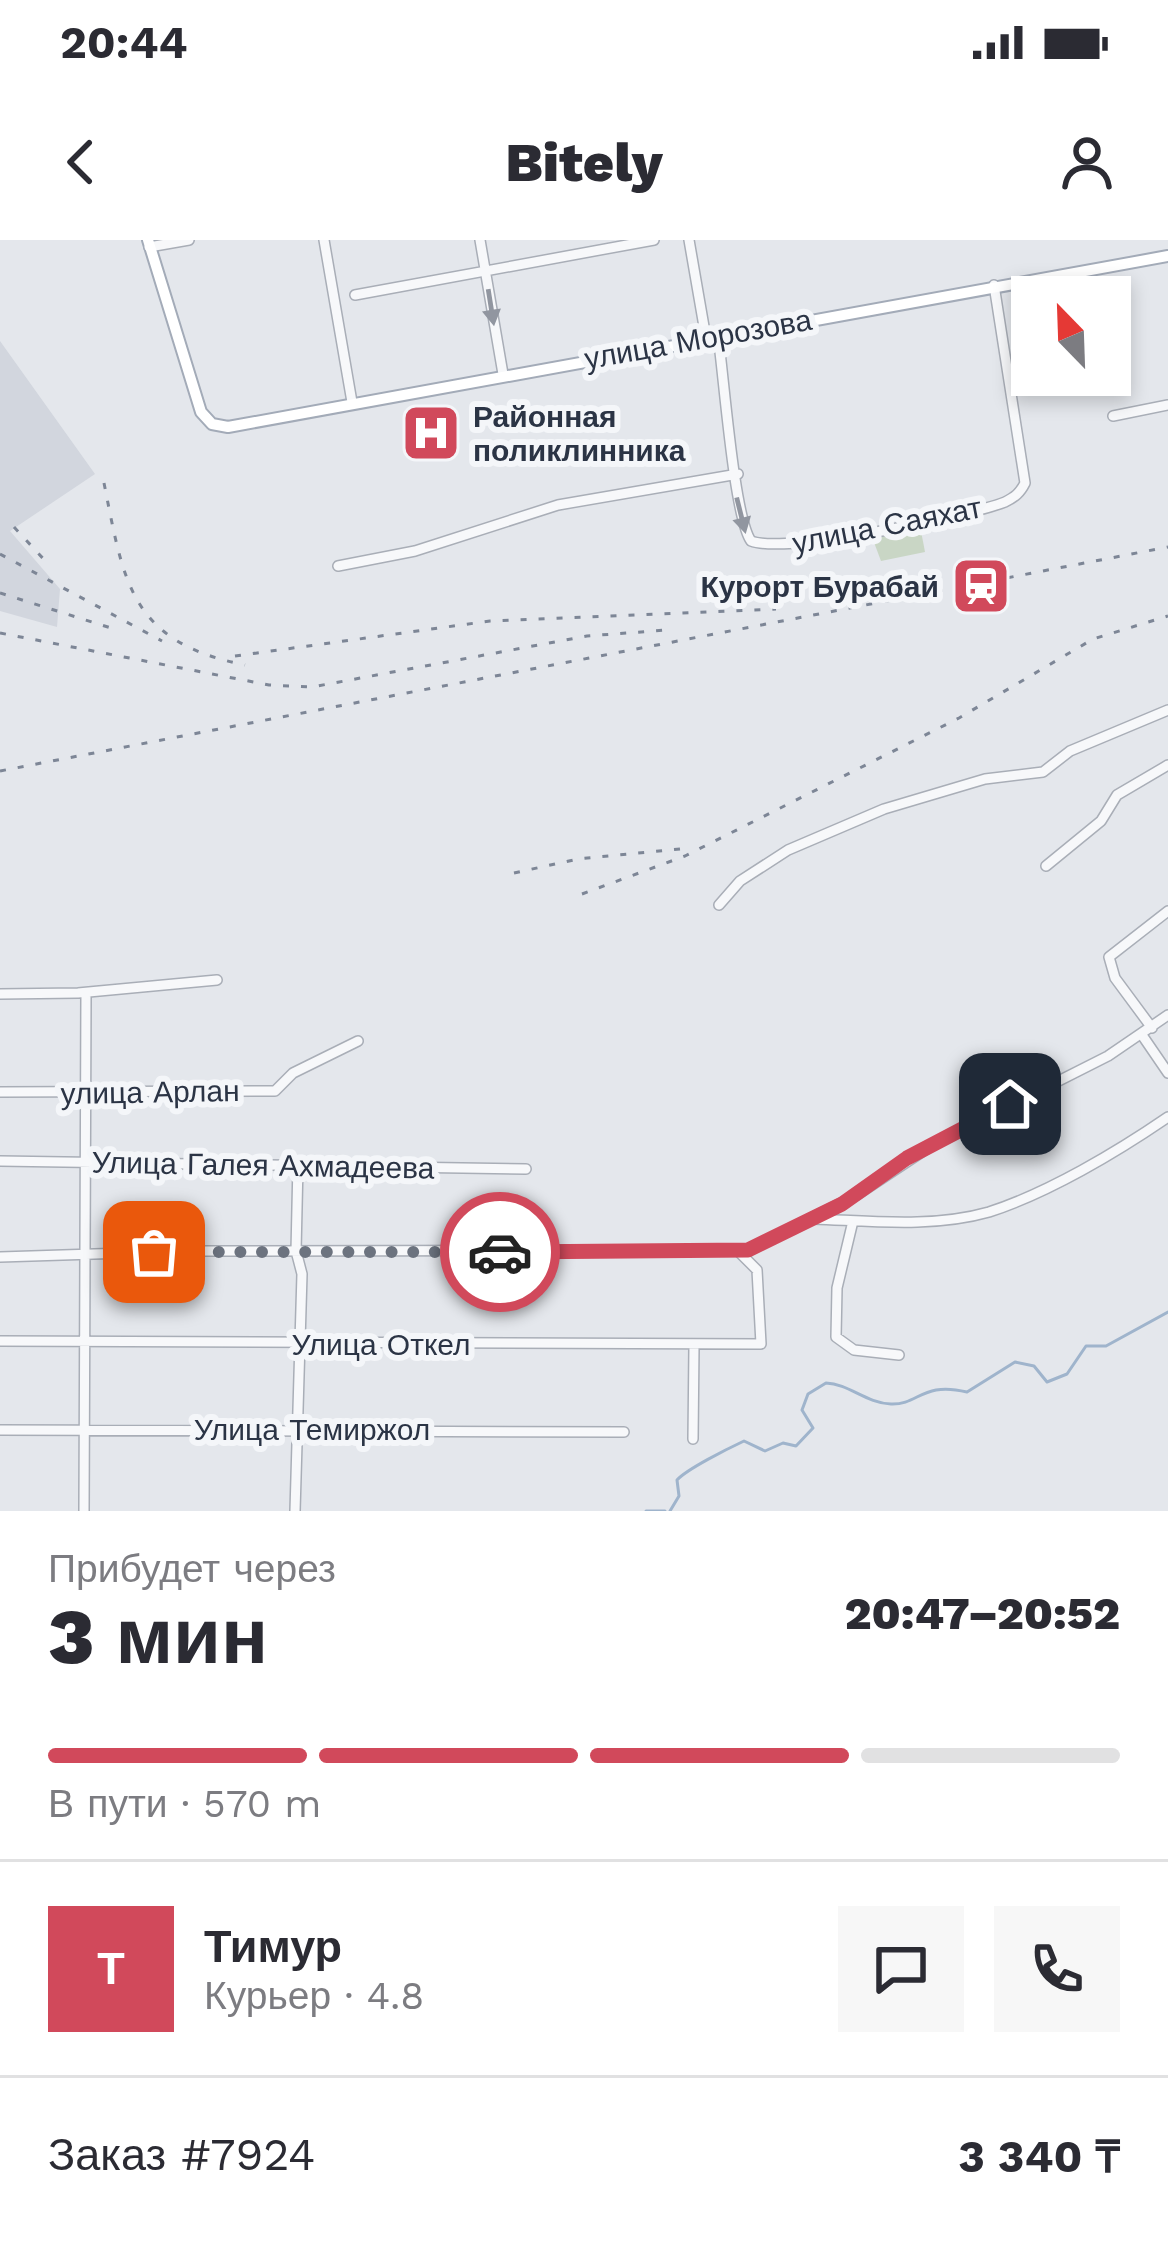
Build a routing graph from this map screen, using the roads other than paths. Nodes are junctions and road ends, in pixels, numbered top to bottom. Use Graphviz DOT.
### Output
graph roads {
  1 [pos="188,240"];
  2 [pos="324,240"];
  3 [pos="480,240"];
  4 [pos="654,240"];
  5 [pos="689,240"];
  6 [pos="149,243"];
  7 [pos="1168,256"];
  8 [pos="485,268"];
  9 [pos="994,285"];
  10 [pos="355,295"];
  11 [pos="712,337"];
  12 [pos="503,374"];
  13 [pos="352,402"];
  14 [pos="1168,405"];
  15 [pos="1113,416"];
  16 [pos="738,475"];
  17 [pos="338,566"];
  18 [pos="1168,710"];
  19 [pos="1168,765"];
  20 [pos="1046,866"];
  21 [pos="719,905"];
  22 [pos="1168,911"];
  23 [pos="218,980"];
  24 [pos="86,992"];
  25 [pos="0,994"];
  26 [pos="1168,1015"];
  27 [pos="1147,1031"];
  28 [pos="358,1041"];
  29 [pos="1168,1073"];
  30 [pos="0,1092"];
  31 [pos="88,1094"];
  32 [pos="1168,1118"];
  33 [pos="0,1161"];
  34 [pos="85,1162"];
  35 [pos="298,1164"];
  36 [pos="526,1169"];
  37 [pos="810,1219"];
  38 [pos="853,1221"];
  39 [pos="296,1251"];
  40 [pos="744,1251"];
  41 [pos="84,1256"];
  42 [pos="0,1257"];
  43 [pos="81,1340"];
  44 [pos="0,1341"];
  45 [pos="300,1344"];
  46 [pos="694,1346"];
  47 [pos="899,1355"];
  48 [pos="297,1429"];
  49 [pos="0,1430"];
  50 [pos="82,1430"];
  51 [pos="624,1432"];
  52 [pos="693,1439"];
  53 [pos="84,1511"];
  54 [pos="295,1511"];
  1 -- 6 [label="street"];
  2 -- 13 [label="street"];
  3 -- 8 [label="street"];
  4 -- 8 [label="street"];
  5 -- 11 [label="street, улица Саяхат"];
  6 -- 13 [label="main road, улица Морозова"];
  7 -- 9 [label="main road, улица Морозова"];
  8 -- 10 [label="street"];
  8 -- 12 [label="street, one-way"];
  9 -- 11 [label="main road, улица Морозова"];
  16 -- 9 [label="street, улица Саяхат, one-way"];
  11 -- 12 [label="main road, улица Морозова"];
  11 -- 16 [label="street, улица Саяхат"];
  12 -- 13 [label="main road, улица Морозова"];
  14 -- 15 [label="street"];
  16 -- 17 [label="street"];
  18 -- 21 [label="street"];
  19 -- 20 [label="street"];
  22 -- 27 [label="street"];
  23 -- 24 [label="street"];
  24 -- 25 [label="street"];
  24 -- 31 [label="street"];
  26 -- 27 [label="street"];
  27 -- 29 [label="street"];
  27 -- 37 [label="street"];
  28 -- 31 [label="street, улица Арлан"];
  30 -- 31 [label="street, улица Арлан"];
  31 -- 34 [label="street"];
  32 -- 38 [label="street"];
  33 -- 34 [label="street, Улица Галея Ахмадеева"];
  34 -- 35 [label="street, Улица Галея Ахмадеева"];
  34 -- 41 [label="street"];
  35 -- 36 [label="street, Улица Галея Ахмадеева"];
  35 -- 39 [label="street"];
  37 -- 38 [label="street"];
  37 -- 40 [label="street"];
  38 -- 47 [label="street"];
  39 -- 40 [label="street"];
  39 -- 41 [label="street"];
  39 -- 45 [label="street"];
  40 -- 46 [label="street, Улица Откел"];
  41 -- 42 [label="street"];
  41 -- 43 [label="street"];
  43 -- 44 [label="street, Улица Откел"];
  43 -- 45 [label="street, Улица Откел"];
  43 -- 50 [label="street"];
  45 -- 46 [label="street, Улица Откел"];
  45 -- 48 [label="street"];
  46 -- 52 [label="street"];
  48 -- 50 [label="street, Улица Темиржол"];
  48 -- 51 [label="street, Улица Темиржол"];
  48 -- 54 [label="street"];
  49 -- 50 [label="street, Улица Темиржол"];
  50 -- 53 [label="street"];
}
